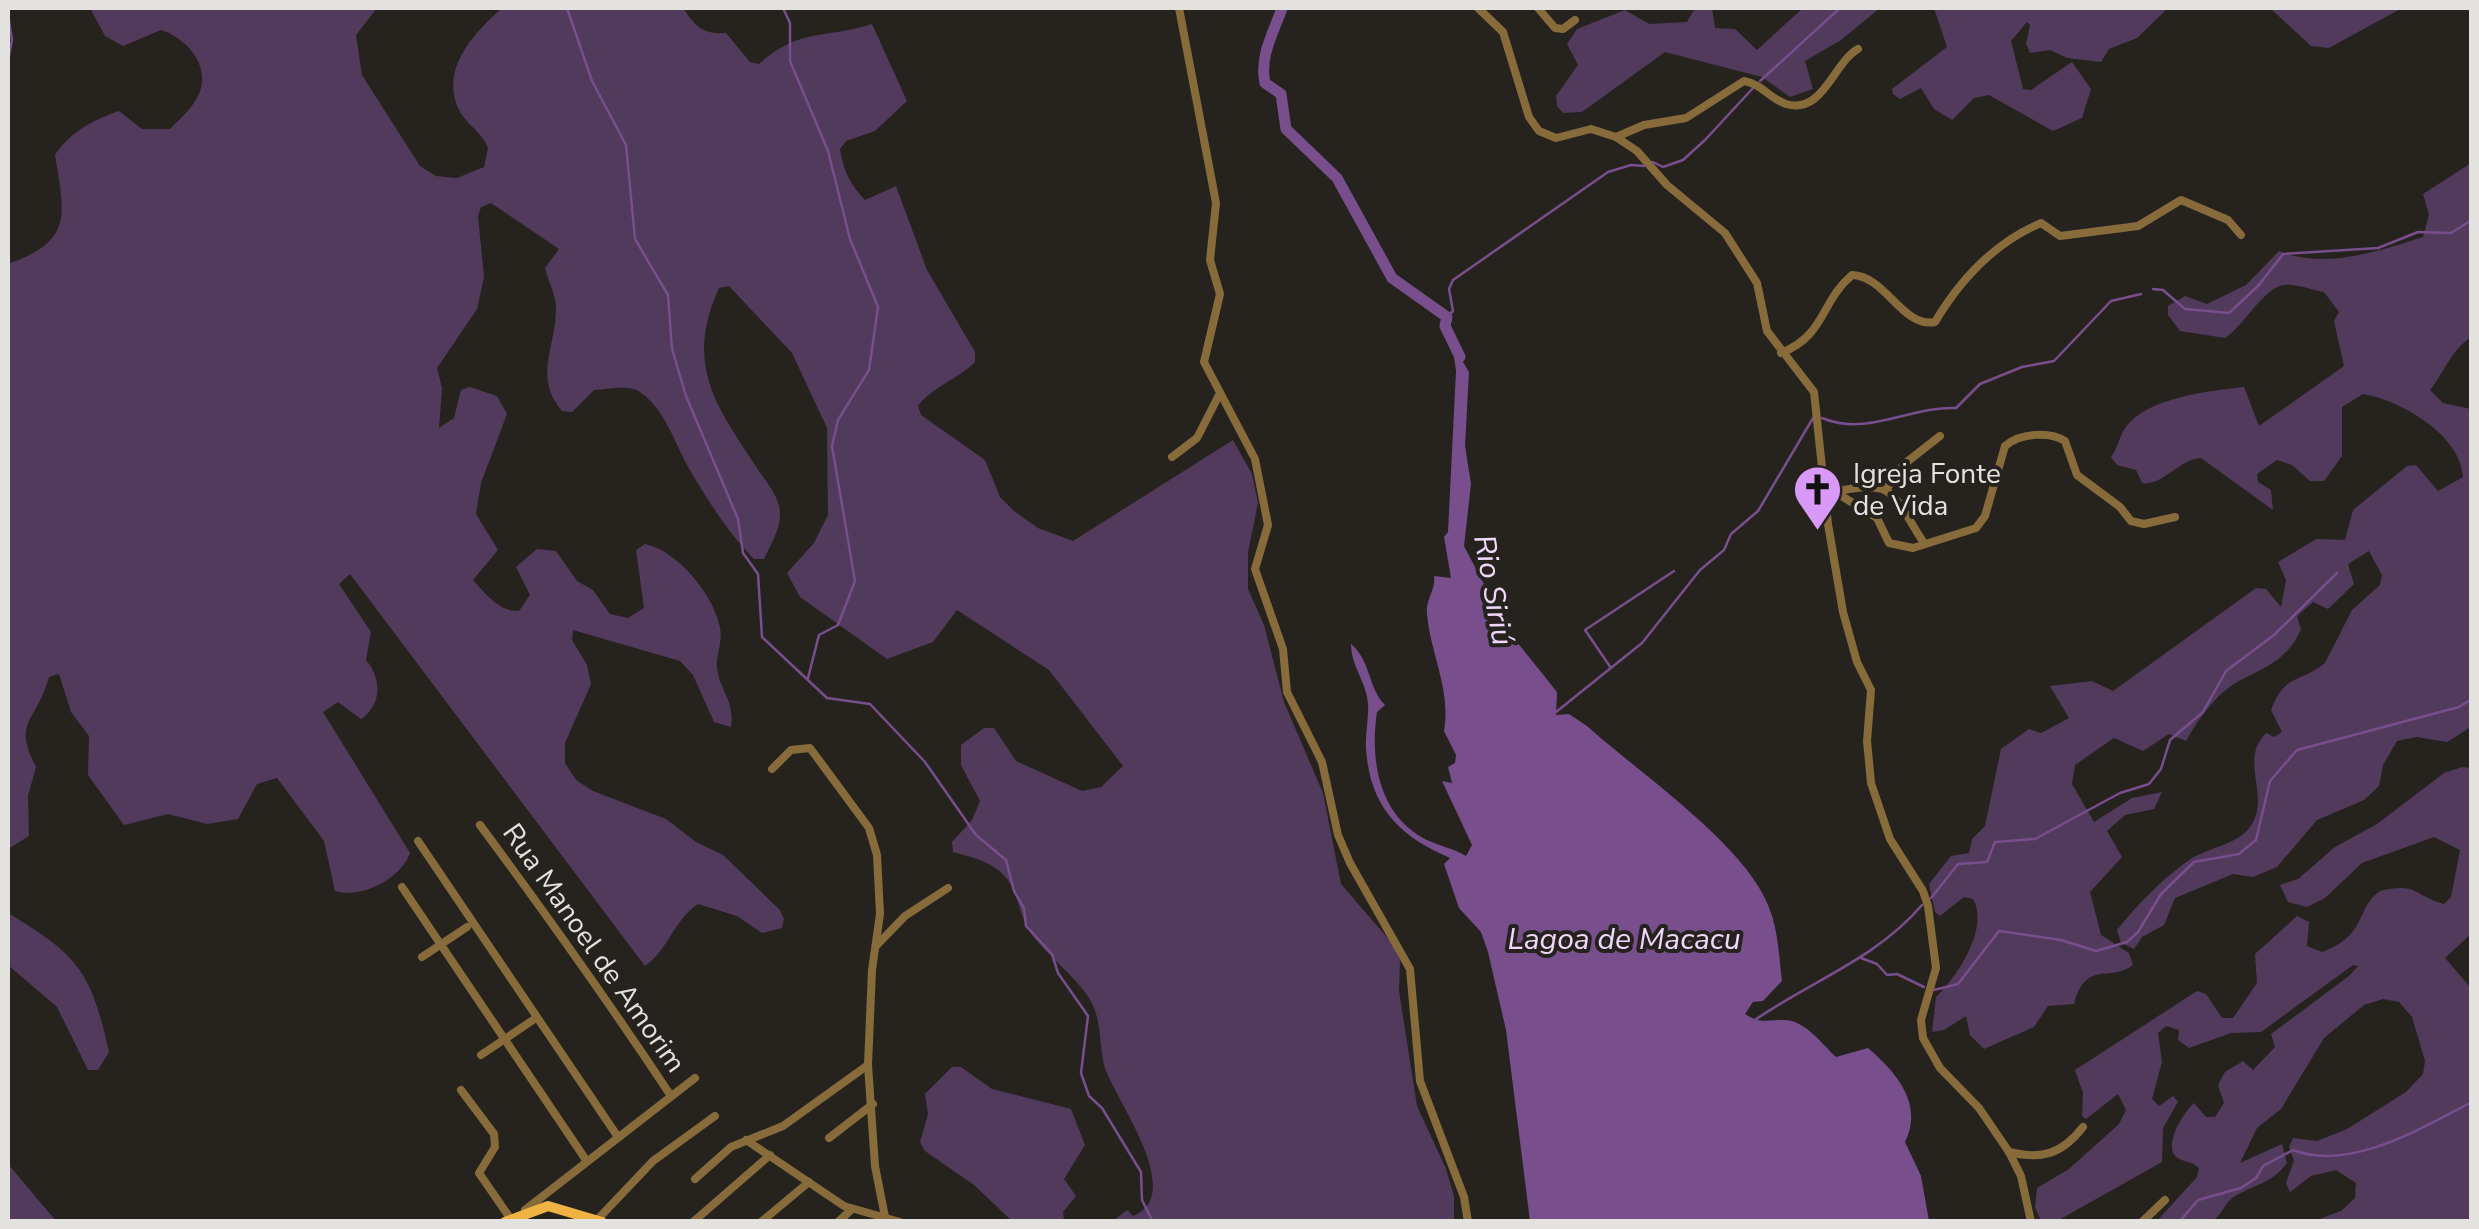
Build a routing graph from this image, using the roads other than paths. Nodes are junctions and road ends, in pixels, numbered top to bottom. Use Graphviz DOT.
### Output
graph roads {
  1 [pos="1179,8"];
  2 [pos="1478,8"];
  3 [pos="1538,8"];
  4 [pos="1575,20"];
  5 [pos="1858,49"];
  6 [pos="1616,137"];
  7 [pos="2242,235"];
  8 [pos="1781,354"];
  9 [pos="1219,394"];
  10 [pos="1940,436"];
  11 [pos="1172,457"];
  12 [pos="1886,490"];
  13 [pos="1830,492"];
  14 [pos="2175,517"];
  15 [pos="1924,543"];
  16 [pos="772,769"];
  17 [pos="480,825"];
  18 [pos="418,841"];
  19 [pos="402,888"];
  20 [pos="948,888"];
  21 [pos="467,927"];
  22 [pos="440,945"];
  23 [pos="877,945"];
  24 [pos="422,957"];
  25 [pos="533,1020"];
  26 [pos="504,1040"];
  27 [pos="482,1055"];
  28 [pos="868,1066"];
  29 [pos="695,1078"];
  30 [pos="461,1090"];
  31 [pos="671,1096"];
  32 [pos="873,1104"];
  33 [pos="715,1116"];
  34 [pos="2083,1127"];
  35 [pos="618,1137"];
  36 [pos="830,1138"];
  37 [pos="746,1140"];
  38 [pos="2009,1152"];
  39 [pos="770,1155"];
  40 [pos="586,1160"];
  41 [pos="695,1179"];
  42 [pos="809,1182"];
  43 [pos="546,1192"];
  44 [pos="2165,1200"];
  45 [pos="556,1206"];
  46 [pos="526,1210"];
  47 [pos="851,1210"];
  48 [pos="508,1220"];
  49 [pos="886,1220"];
  50 [pos="600,1221"];
  51 [pos="693,1222"];
  52 [pos="762,1222"];
  53 [pos="838,1222"];
  54 [pos="900,1222"];
  55 [pos="1468,1222"];
  56 [pos="2031,1222"];
  57 [pos="2142,1222"];
  1 -- 9 [label="street"];
  2 -- 6 [label="street"];
  3 -- 4 [label="street"];
  5 -- 6 [label="street"];
  6 -- 8 [label="street"];
  7 -- 8 [label="street"];
  8 -- 13 [label="street"];
  9 -- 11 [label="street"];
  9 -- 55 [label="street"];
  10 -- 12 [label="street"];
  12 -- 13 [label="street"];
  12 -- 15 [label="street"];
  13 -- 15 [label="street"];
  13 -- 38 [label="street"];
  14 -- 15 [label="street"];
  16 -- 23 [label="street"];
  17 -- 31 [label="street, Rua Manoel de Amorim"];
  18 -- 35 [label="street"];
  19 -- 22 [label="street"];
  20 -- 23 [label="street"];
  21 -- 22 [label="street"];
  22 -- 24 [label="street"];
  22 -- 26 [label="street"];
  23 -- 28 [label="street"];
  25 -- 26 [label="street"];
  26 -- 27 [label="street"];
  26 -- 40 [label="street"];
  28 -- 32 [label="street"];
  28 -- 37 [label="street"];
  29 -- 31 [label="street"];
  30 -- 48 [label="street"];
  31 -- 35 [label="street"];
  32 -- 36 [label="street"];
  32 -- 49 [label="street"];
  33 -- 50 [label="street"];
  34 -- 38 [label="street"];
  35 -- 40 [label="street"];
  37 -- 39 [label="street"];
  37 -- 41 [label="street"];
  38 -- 56 [label="street"];
  39 -- 42 [label="street"];
  39 -- 51 [label="street"];
  40 -- 43 [label="street"];
  42 -- 47 [label="street"];
  42 -- 52 [label="street"];
  43 -- 45 [label="street"];
  43 -- 46 [label="street"];
  44 -- 57 [label="street"];
  45 -- 46 [label="main road"];
  45 -- 50 [label="main road"];
  46 -- 48 [label="main road"];
  47 -- 49 [label="street"];
  47 -- 53 [label="street"];
  49 -- 54 [label="street"];
}
